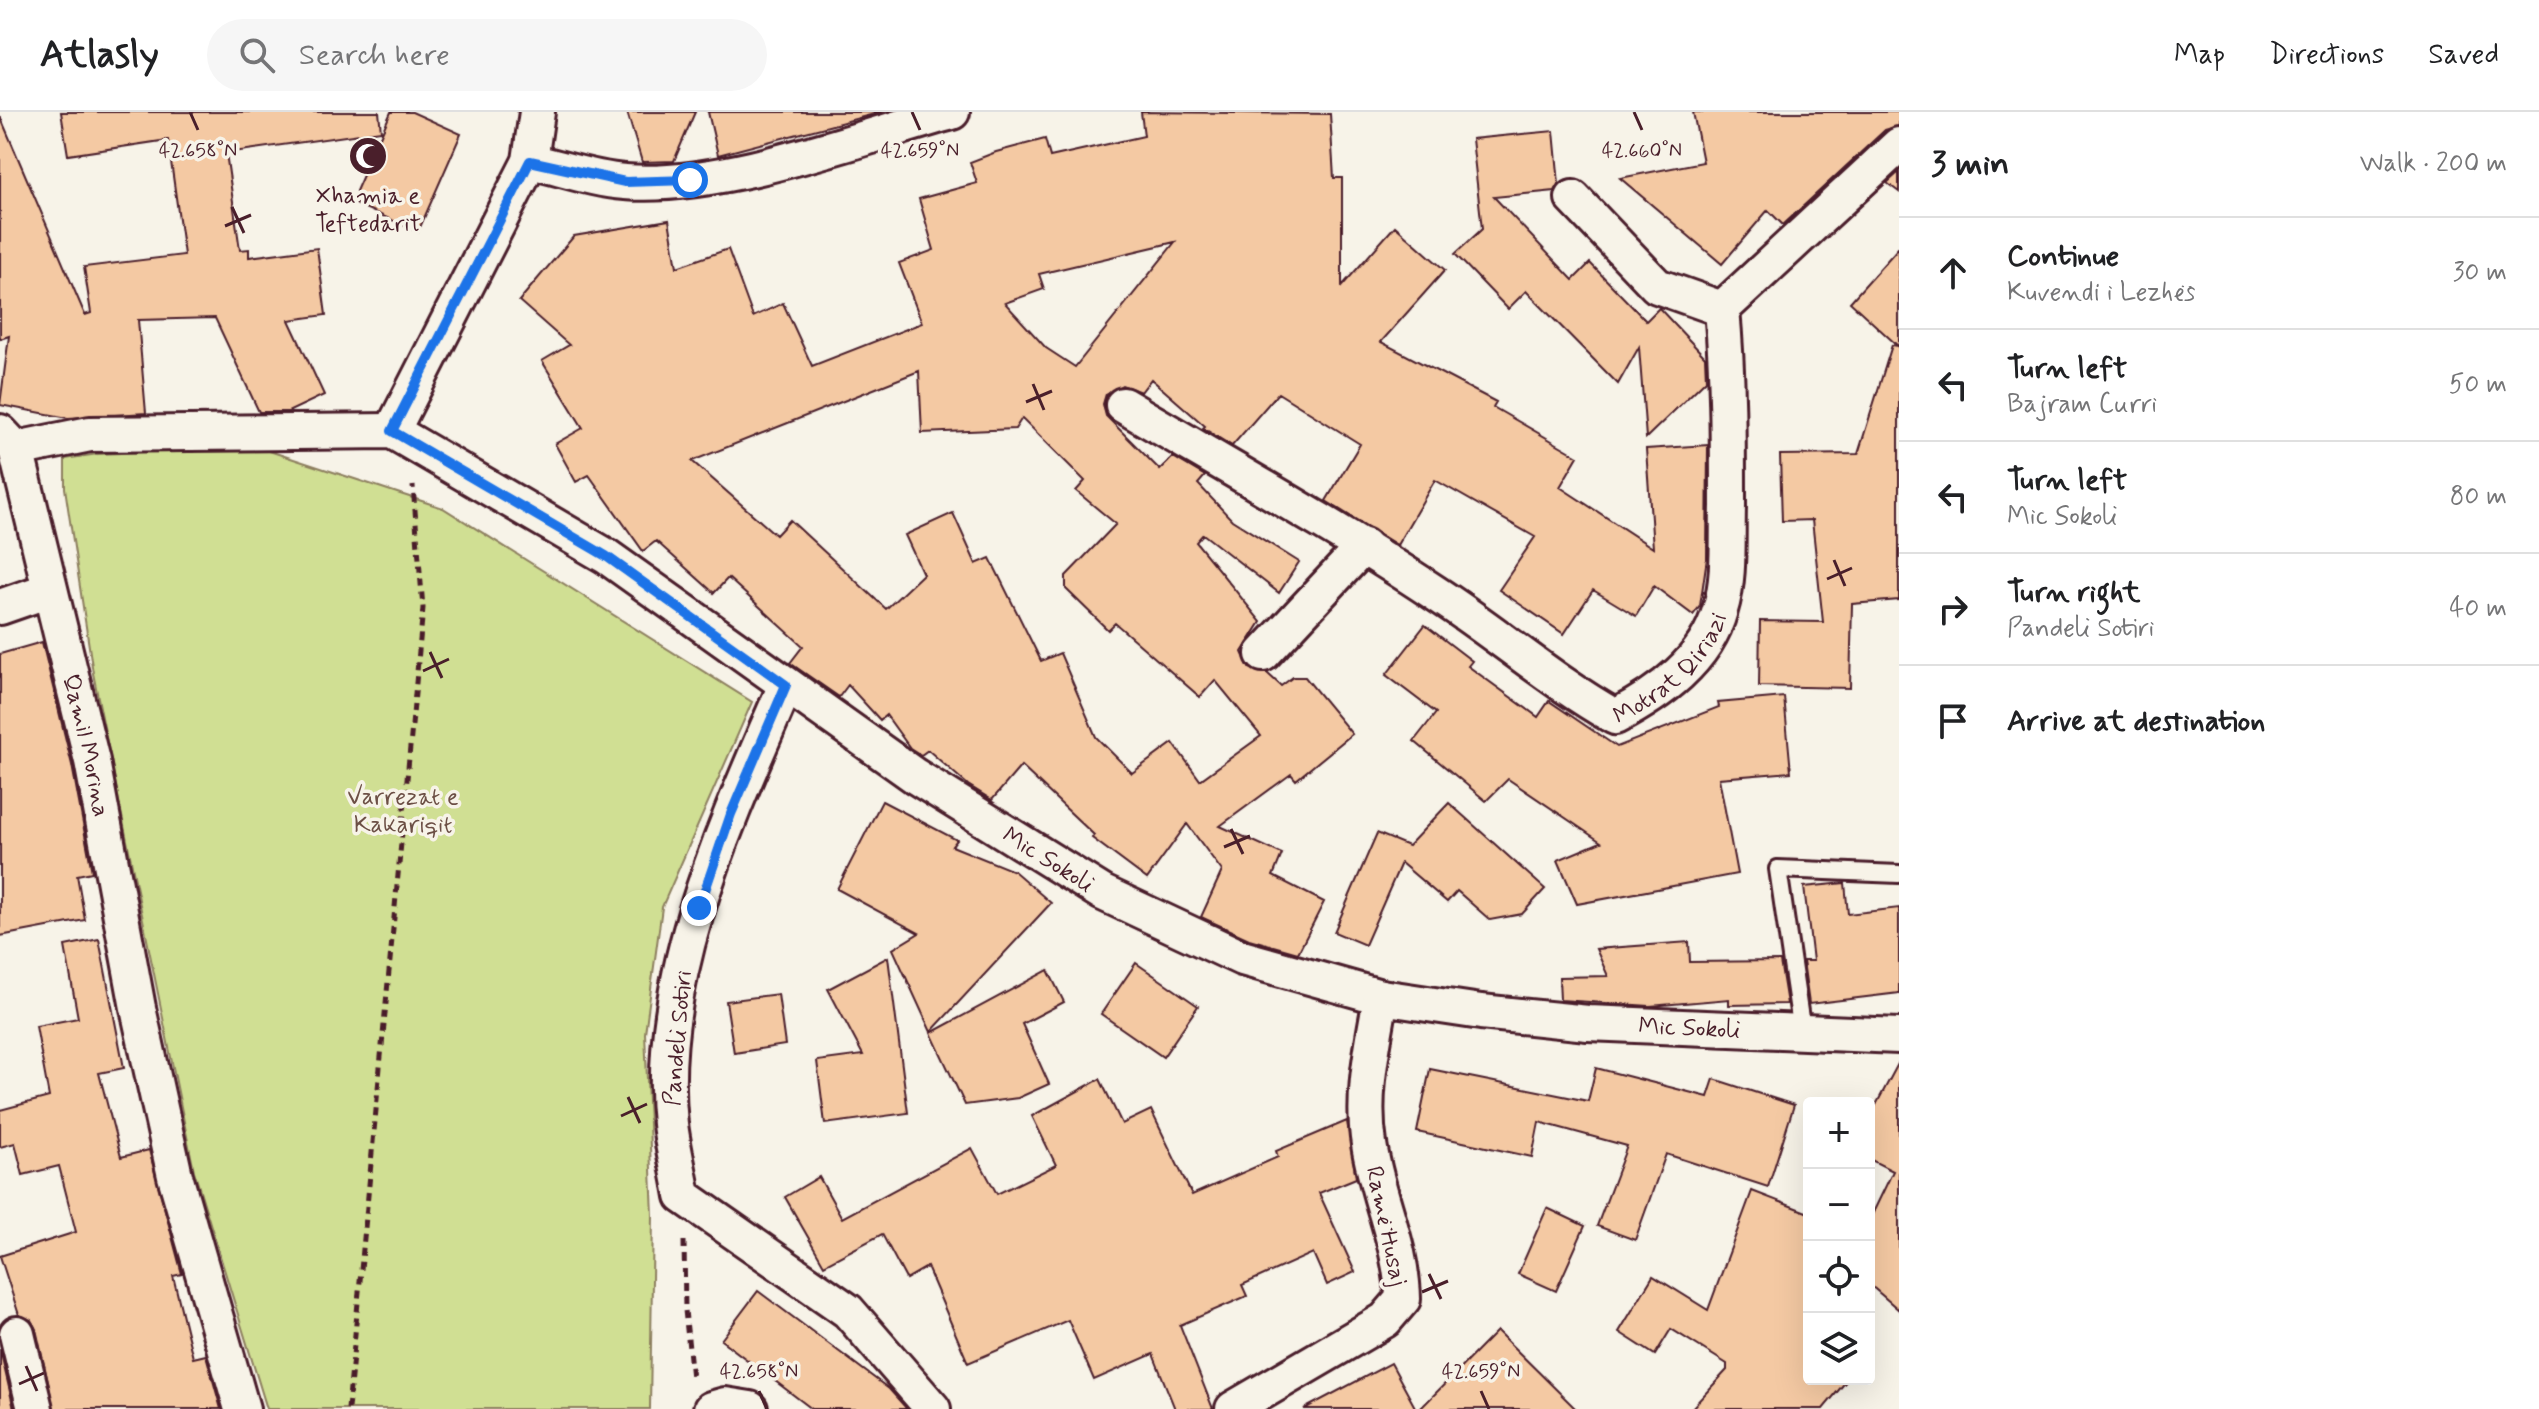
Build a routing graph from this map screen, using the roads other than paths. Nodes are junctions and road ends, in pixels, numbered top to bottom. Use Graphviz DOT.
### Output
graph roads {
  1 [pos="537,112"];
  2 [pos="952,112"];
  3 [pos="1899,145"];
  4 [pos="530,161"];
  5 [pos="1573,198"];
  6 [pos="1722,309"];
  7 [pos="1123,405"];
  8 [pos="401,436"];
  9 [pos="8,441"];
  10 [pos="1364,546"];
  11 [pos="49,590"];
  12 [pos="0,607"];
  13 [pos="1263,654"];
  14 [pos="786,685"];
  15 [pos="1899,874"];
  16 [pos="1381,997"];
  17 [pos="1802,1032"];
  18 [pos="1899,1036"];
  19 [pos="17,1334"];
  20 [pos="35,1409"];
  21 [pos="242,1409"];
  22 [pos="711,1409"];
  23 [pos="750,1409"];
  24 [pos="933,1409"];
  25 [pos="1233,1409"];
  1 -- 4 [label="street"];
  2 -- 4 [label="street"];
  3 -- 6 [label="street"];
  4 -- 8 [label="street"];
  5 -- 6 [label="street"];
  6 -- 10 [label="street, Motrat Qiriazi"];
  7 -- 10 [label="street, Motrat Qiriazi"];
  8 -- 9 [label="street, Qamil Morina"];
  8 -- 14 [label="street, Mic Sokoli"];
  9 -- 11 [label="street, Qamil Morina"];
  10 -- 13 [label="street"];
  11 -- 12 [label="street"];
  11 -- 21 [label="street, Qamil Morina"];
  14 -- 16 [label="street, Mic Sokoli"];
  14 -- 24 [label="street, Pandeli Sotiri"];
  15 -- 17 [label="lane"];
  16 -- 17 [label="street, Mic Sokoli"];
  16 -- 25 [label="street, Ramë Husaj"];
  17 -- 18 [label="street, Mic Sokoli"];
  19 -- 20 [label="street"];
  22 -- 23 [label="street"];
}
